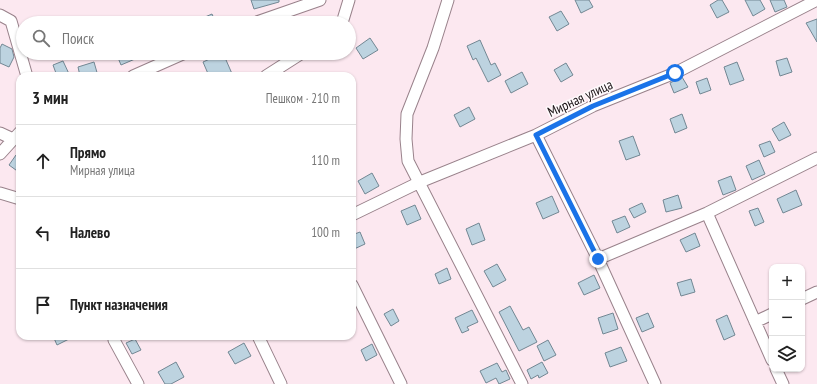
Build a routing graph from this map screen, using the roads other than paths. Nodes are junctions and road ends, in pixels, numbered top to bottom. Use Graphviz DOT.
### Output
graph roads {
  1 [pos="320,0"];
  2 [pos="349,0"];
  3 [pos="448,0"];
  4 [pos="817,0"];
  5 [pos="0,15"];
  6 [pos="274,16"];
  7 [pos="344,16"];
  8 [pos="16,38"];
  9 [pos="22,60"];
  10 [pos="169,60"];
  11 [pos="291,60"];
  12 [pos="26,72"];
  13 [pos="142,72"];
  14 [pos="272,72"];
  15 [pos="0,133"];
  16 [pos="536,135"];
  17 [pos="16,136"];
  18 [pos="16,137"];
  19 [pos="0,154"];
  20 [pos="817,158"];
  21 [pos="420,182"];
  22 [pos="0,193"];
  23 [pos="16,198"];
  24 [pos="707,212"];
  25 [pos="356,213"];
  26 [pos="598,259"];
  27 [pos="817,292"];
  28 [pos="356,293"];
  29 [pos="805,298"];
  30 [pos="769,315"];
  31 [pos="755,322"];
  32 [pos="116,340"];
  33 [pos="260,340"];
  34 [pos="769,353"];
  35 [pos="777,372"];
  36 [pos="138,384"];
  37 [pos="282,384"];
  38 [pos="401,384"];
  39 [pos="522,384"];
  40 [pos="655,384"];
  41 [pos="783,384"];
  1 -- 6 [label="street"];
  2 -- 7 [label="street"];
  3 -- 21 [label="street"];
  4 -- 16 [label="street, Мирная улица"];
  5 -- 8 [label="street"];
  9 -- 12 [label="street"];
  10 -- 13 [label="street"];
  11 -- 14 [label="street"];
  15 -- 17 [label="street"];
  16 -- 21 [label="street, Мирная улица"];
  16 -- 26 [label="street"];
  18 -- 19 [label="street"];
  20 -- 24 [label="street"];
  21 -- 25 [label="street, Мирная улица"];
  21 -- 39 [label="street"];
  22 -- 23 [label="street"];
  24 -- 26 [label="street"];
  24 -- 31 [label="street"];
  26 -- 40 [label="street"];
  27 -- 29 [label="street"];
  28 -- 38 [label="street"];
  30 -- 31 [label="street"];
  31 -- 34 [label="street"];
  32 -- 36 [label="street"];
  33 -- 37 [label="street"];
  35 -- 41 [label="street"];
}
